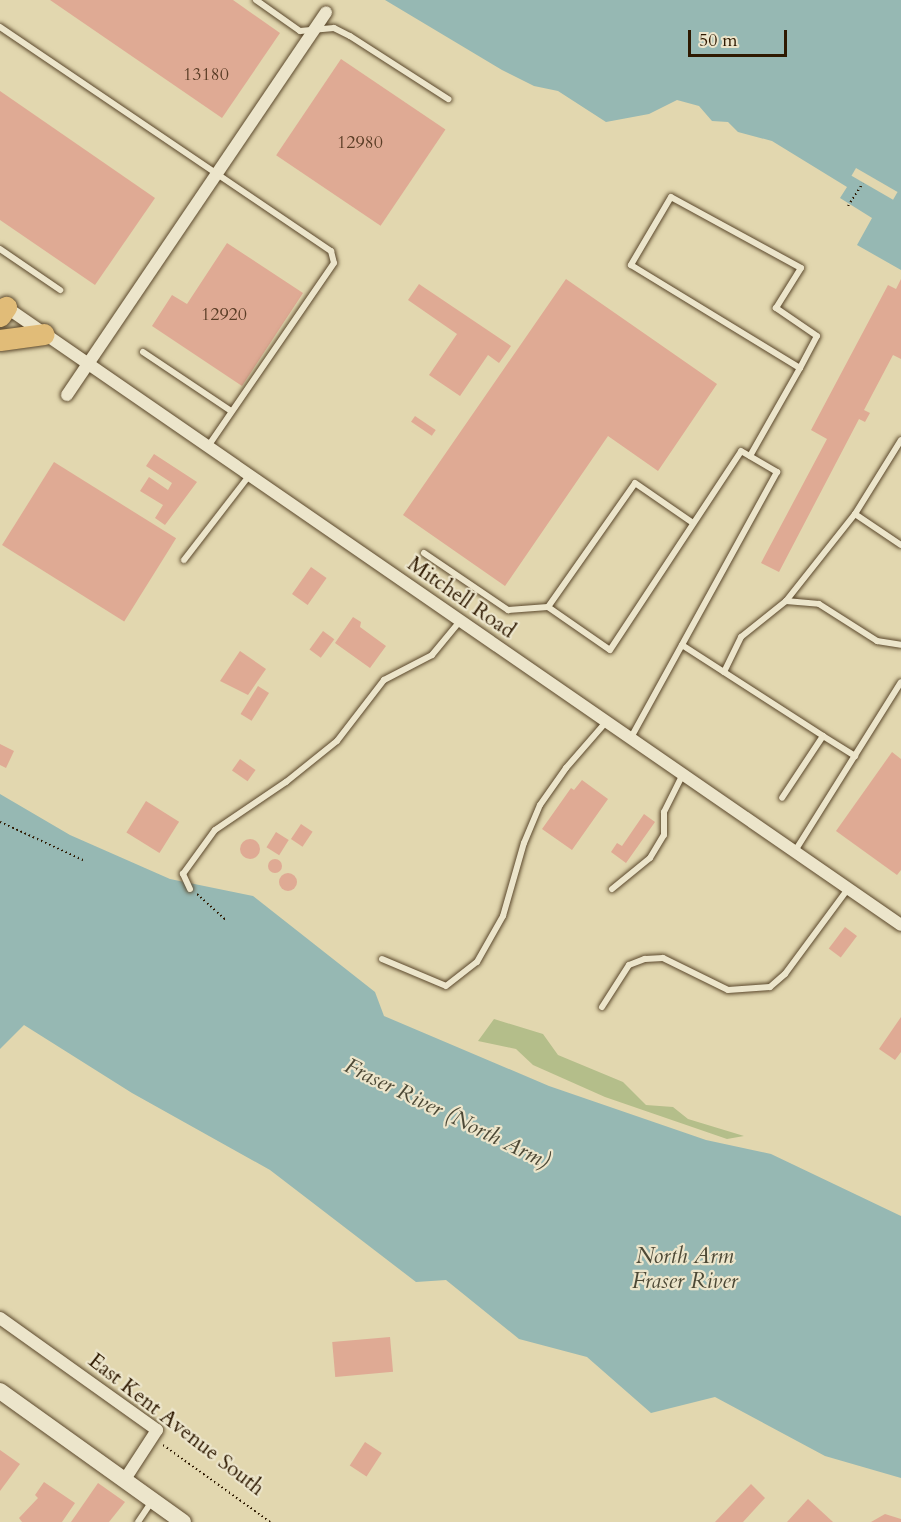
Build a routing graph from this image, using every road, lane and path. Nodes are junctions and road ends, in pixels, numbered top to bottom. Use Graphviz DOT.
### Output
graph roads {
  1 [pos="256,0"];
  2 [pos="326,13"];
  3 [pos="0,27"];
  4 [pos="316,28"];
  5 [pos="448,99"];
  6 [pos="216,175"];
  7 [pos="863,183"];
  8 [pos="848,206"];
  9 [pos="0,249"];
  10 [pos="60,290"];
  11 [pos="2,308"];
  12 [pos="44,334"];
  13 [pos="0,340"];
  14 [pos="143,352"];
  15 [pos="89,363"];
  16 [pos="800,368"];
  17 [pos="67,395"];
  18 [pos="231,411"];
  19 [pos="901,440"];
  20 [pos="207,447"];
  21 [pos="750,456"];
  22 [pos="249,476"];
  23 [pos="855,514"];
  24 [pos="693,523"];
  25 [pos="901,545"];
  26 [pos="424,553"];
  27 [pos="184,560"];
  28 [pos="786,601"];
  29 [pos="548,608"];
  30 [pos="460,621"];
  31 [pos="682,645"];
  32 [pos="901,645"];
  33 [pos="724,672"];
  34 [pos="901,682"];
  35 [pos="606,722"];
  36 [pos="824,736"];
  37 [pos="631,739"];
  38 [pos="855,756"];
  39 [pos="682,774"];
  40 [pos="782,798"];
  41 [pos="0,822"];
  42 [pos="795,852"];
  43 [pos="85,861"];
  44 [pos="190,889"];
  45 [pos="612,889"];
  46 [pos="848,889"];
  47 [pos="225,919"];
  48 [pos="901,925"];
  49 [pos="382,959"];
  50 [pos="602,1007"];
  51 [pos="0,1318"];
  52 [pos="0,1391"];
  53 [pos="155,1434"];
  54 [pos="125,1479"];
  55 [pos="153,1500"];
  56 [pos="138,1522"];
  57 [pos="183,1522"];
  58 [pos="270,1522"];
  1 -- 4 [label="lane"];
  2 -- 4 [label="street"];
  3 -- 6 [label="lane"];
  4 -- 5 [label="lane"];
  4 -- 6 [label="street"];
  6 -- 15 [label="street"];
  6 -- 18 [label="lane"];
  7 -- 8 [label="path"];
  9 -- 10 [label="lane"];
  11 -- 12 [label="street, Mitchell Road"];
  12 -- 13 [label="highway"];
  12 -- 15 [label="street, Mitchell Road"];
  14 -- 18 [label="lane"];
  15 -- 17 [label="street"];
  15 -- 20 [label="street, Mitchell Road"];
  16 -- 16 [label="lane"];
  16 -- 21 [label="lane"];
  18 -- 20 [label="lane"];
  19 -- 23 [label="lane"];
  20 -- 22 [label="street, Mitchell Road"];
  21 -- 24 [label="lane"];
  21 -- 31 [label="lane"];
  22 -- 27 [label="lane"];
  22 -- 30 [label="street, Mitchell Road"];
  23 -- 25 [label="lane"];
  23 -- 28 [label="lane"];
  24 -- 29 [label="lane"];
  24 -- 29 [label="lane"];
  26 -- 29 [label="lane"];
  28 -- 32 [label="lane"];
  28 -- 33 [label="lane"];
  30 -- 35 [label="street, Mitchell Road"];
  30 -- 44 [label="lane"];
  31 -- 33 [label="lane"];
  31 -- 37 [label="lane"];
  33 -- 36 [label="lane"];
  34 -- 38 [label="lane"];
  35 -- 37 [label="street, Mitchell Road"];
  35 -- 49 [label="lane"];
  36 -- 38 [label="lane"];
  36 -- 40 [label="lane"];
  37 -- 39 [label="street, Mitchell Road"];
  38 -- 42 [label="lane"];
  39 -- 42 [label="street, Mitchell Road"];
  39 -- 45 [label="lane"];
  41 -- 43 [label="path"];
  42 -- 46 [label="street, Mitchell Road"];
  44 -- 47 [label="path"];
  46 -- 48 [label="street, Mitchell Road"];
  46 -- 50 [label="lane"];
  51 -- 53 [label="street, East Kent Avenue South"];
  52 -- 54 [label="street"];
  53 -- 54 [label="street"];
  53 -- 58 [label="path, East Kent Avenue South"];
  54 -- 55 [label="street"];
  55 -- 56 [label="lane"];
  55 -- 57 [label="street"];
}
